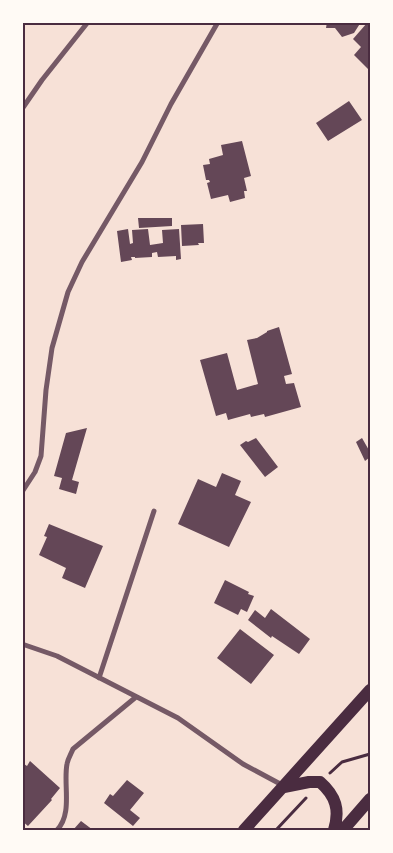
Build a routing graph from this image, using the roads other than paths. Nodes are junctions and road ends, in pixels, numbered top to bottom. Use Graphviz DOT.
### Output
graph roads {
  1 [pos="88,22"];
  2 [pos="218,22"];
  3 [pos="22,109"];
  4 [pos="22,492"];
  5 [pos="154,511"];
  6 [pos="22,644"];
  7 [pos="99,678"];
  8 [pos="370,690"];
  9 [pos="136,697"];
  10 [pos="284,786"];
  11 [pos="370,799"];
  12 [pos="57,830"];
  13 [pos="244,830"];
  14 [pos="334,830"];
  15 [pos="343,830"];
  1 -- 3 [label="street"];
  2 -- 4 [label="street"];
  5 -- 7 [label="street"];
  6 -- 7 [label="street"];
  7 -- 9 [label="street"];
  8 -- 10 [label="main road"];
  9 -- 10 [label="street"];
  9 -- 12 [label="street"];
  10 -- 13 [label="main road"];
  10 -- 14 [label="main road"];
  11 -- 15 [label="main road"];
}
